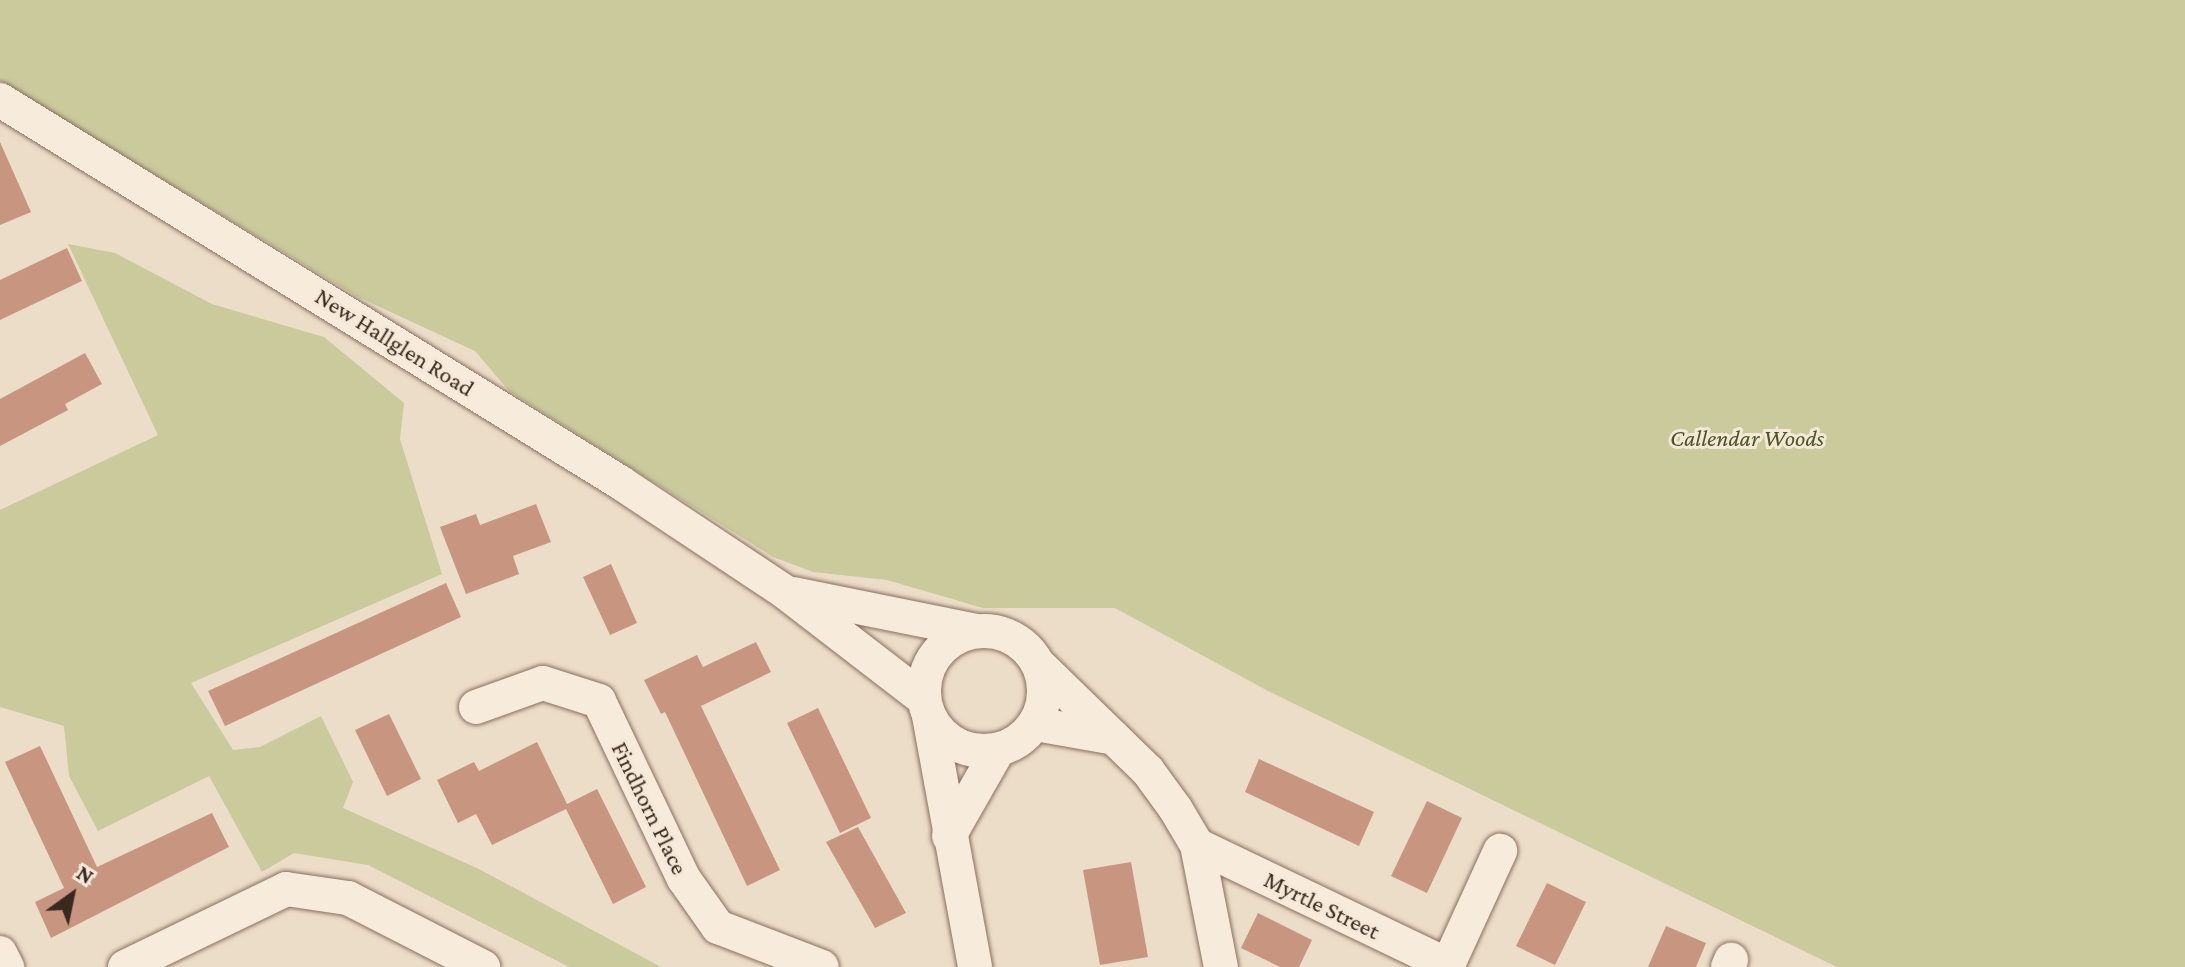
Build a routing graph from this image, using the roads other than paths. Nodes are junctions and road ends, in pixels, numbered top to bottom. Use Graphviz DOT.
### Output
graph roads {
  1 [pos="0,100"];
  2 [pos="785,592"];
  3 [pos="977,631"];
  4 [pos="1039,665"];
  5 [pos="476,707"];
  6 [pos="927,707"];
  7 [pos="1035,724"];
  8 [pos="1114,738"];
  9 [pos="998,750"];
  10 [pos="949,836"];
  11 [pos="1197,845"];
  12 [pos="1500,851"];
  13 [pos="0,953"];
  14 [pos="1448,966"];
  15 [pos="7,967"];
  16 [pos="125,967"];
  17 [pos="483,967"];
  18 [pos="822,967"];
  19 [pos="975,967"];
  20 [pos="1221,967"];
  1 -- 2 [label="street, New Hallglen Road"];
  2 -- 3 [label="street, New Hallglen Road"];
  2 -- 6 [label="street, New Hallglen Road"];
  3 -- 4 [label="street"];
  3 -- 6 [label="street"];
  4 -- 7 [label="street"];
  4 -- 8 [label="street"];
  5 -- 18 [label="street, Findhorn Place"];
  6 -- 9 [label="street"];
  6 -- 10 [label="street"];
  7 -- 8 [label="street"];
  7 -- 9 [label="street"];
  8 -- 11 [label="street"];
  9 -- 10 [label="street"];
  10 -- 19 [label="street"];
  11 -- 14 [label="street, Myrtle Street"];
  11 -- 20 [label="street"];
  12 -- 14 [label="street"];
  13 -- 15 [label="street"];
  16 -- 17 [label="street"];
}
